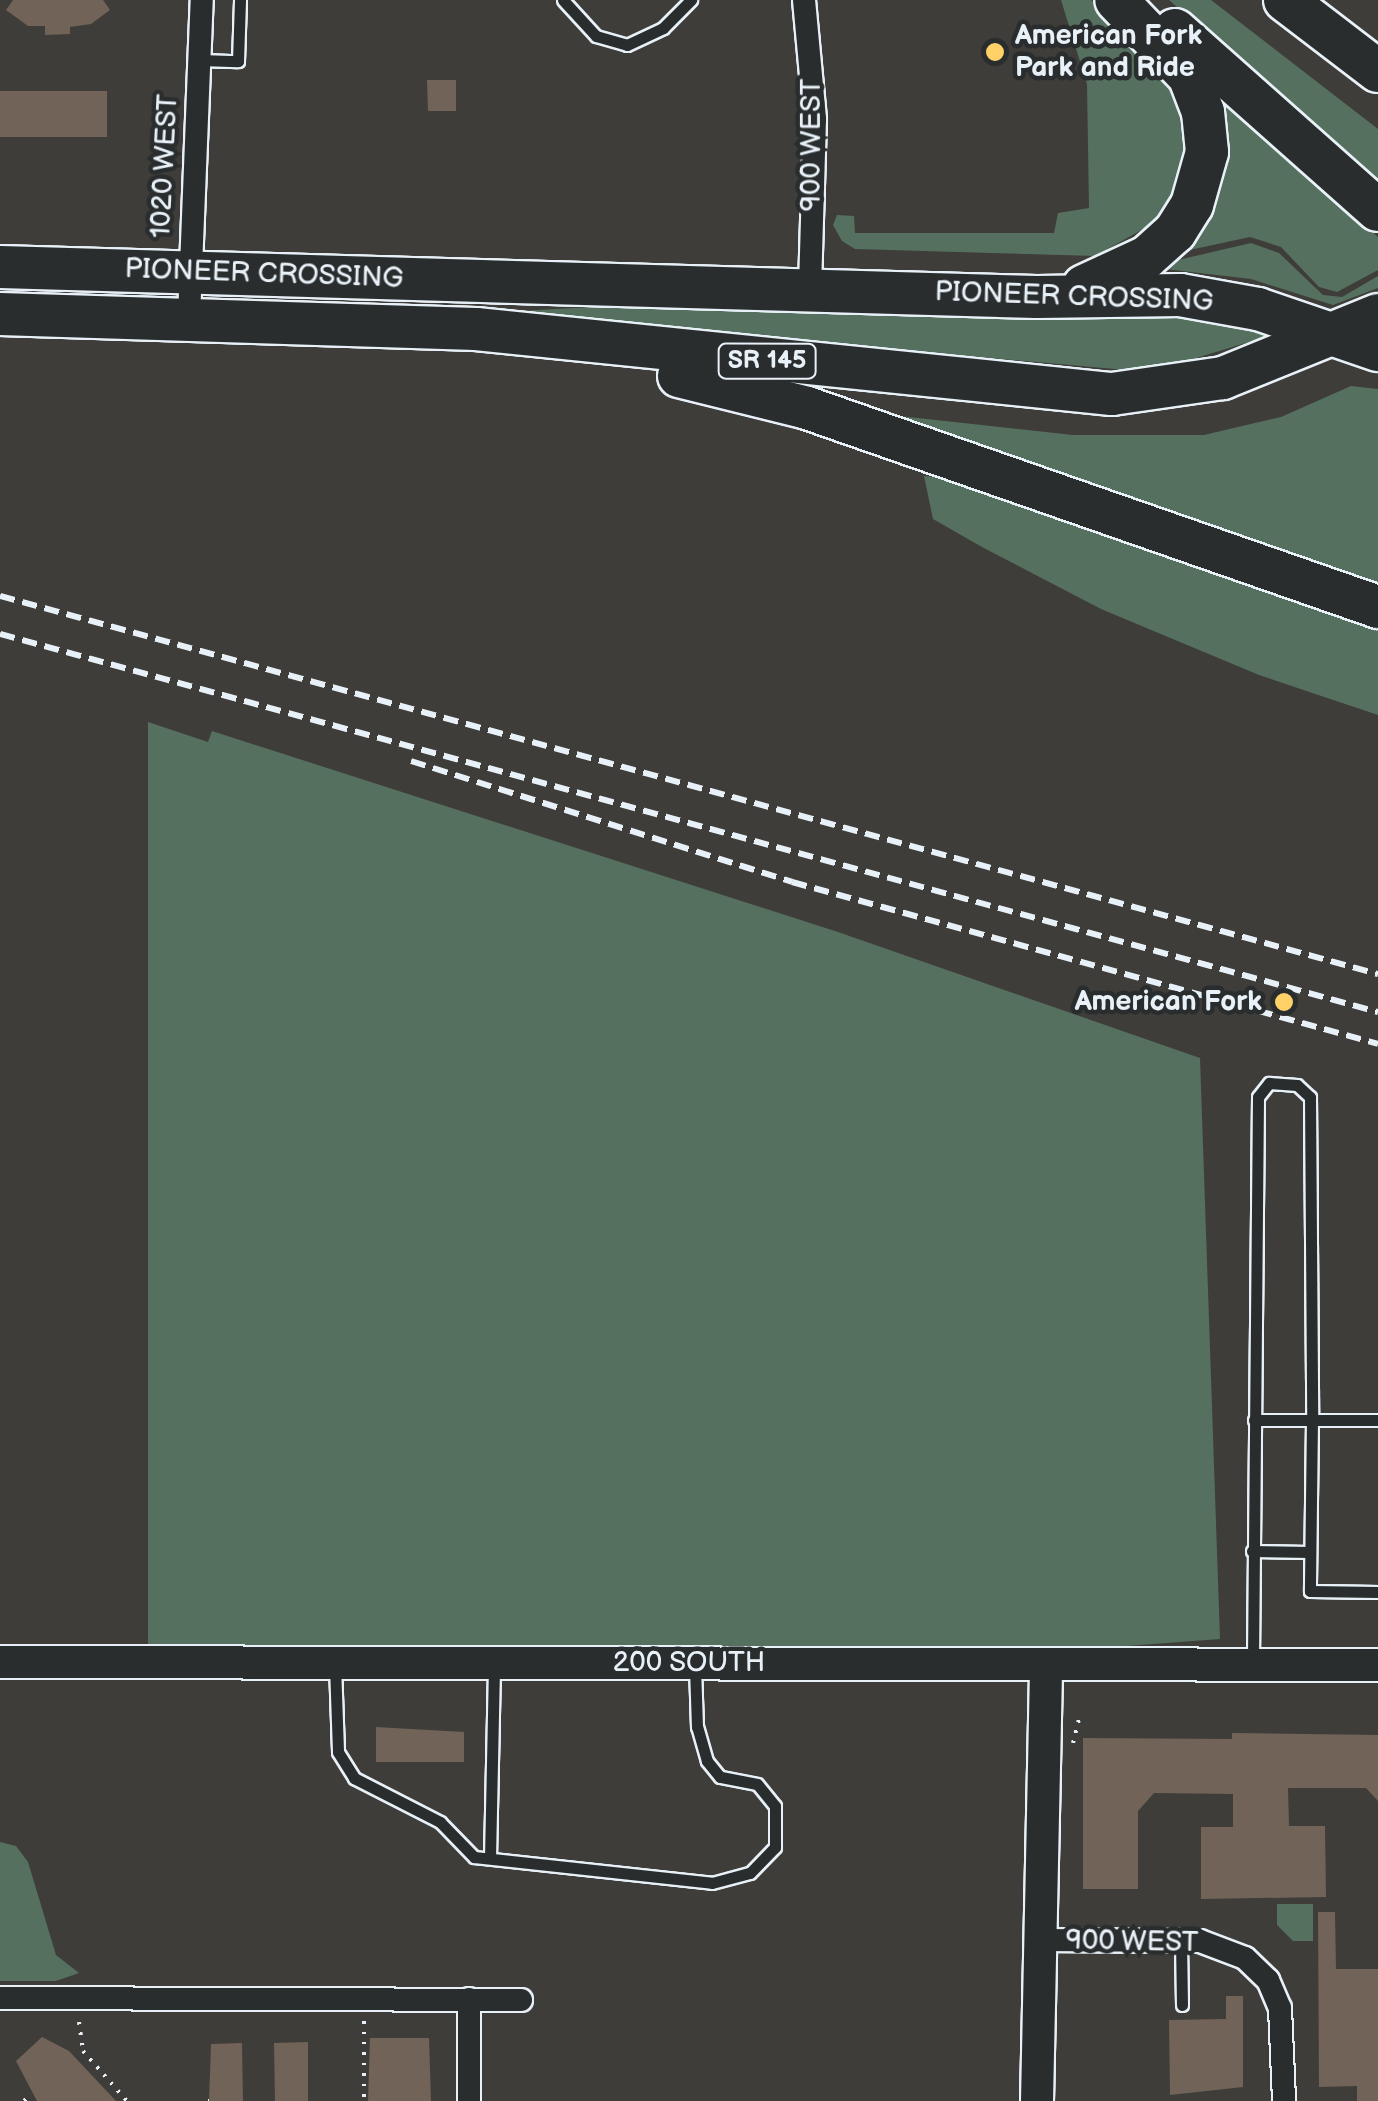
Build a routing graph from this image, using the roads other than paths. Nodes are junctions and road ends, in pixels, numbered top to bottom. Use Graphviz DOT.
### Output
graph roads {
  1 [pos="202,0"];
  2 [pos="240,0"];
  3 [pos="563,0"];
  4 [pos="691,0"];
  5 [pos="804,0"];
  6 [pos="1116,0"];
  7 [pos="1140,0"];
  8 [pos="1286,0"];
  9 [pos="199,69"];
  10 [pos="1378,71"];
  11 [pos="1378,210"];
  12 [pos="0,268"];
  13 [pos="190,271"];
  14 [pos="810,290"];
  15 [pos="1037,297"];
  16 [pos="0,314"];
  17 [pos="1378,315"];
  18 [pos="189,317"];
  19 [pos="1335,333"];
  20 [pos="1378,350"];
  21 [pos="1378,607"];
  22 [pos="1254,1420"];
  23 [pos="1312,1420"];
  24 [pos="1378,1420"];
  25 [pos="1252,1551"];
  26 [pos="1310,1552"];
  27 [pos="1378,1592"];
  28 [pos="0,1662"];
  29 [pos="494,1662"];
  30 [pos="694,1662"];
  31 [pos="335,1663"];
  32 [pos="1046,1664"];
  33 [pos="1253,1664"];
  34 [pos="1378,1665"];
  35 [pos="490,1858"];
  36 [pos="1039,1940"];
  37 [pos="1181,1941"];
  38 [pos="0,1998"];
  39 [pos="469,1999"];
  40 [pos="521,2000"];
  41 [pos="1182,2005"];
  42 [pos="469,2101"];
  43 [pos="1037,2101"];
  44 [pos="1284,2101"];
  1 -- 9 [label="street, 1020 WEST"];
  2 -- 9 [label="lane"];
  3 -- 4 [label="lane"];
  5 -- 14 [label="street, 900 WEST"];
  6 -- 15 [label="highway"];
  7 -- 11 [label="highway"];
  8 -- 10 [label="highway"];
  9 -- 13 [label="street, 1020 WEST"];
  12 -- 13 [label="highway, PIONEER CROSSING"];
  13 -- 14 [label="highway, PIONEER CROSSING"];
  13 -- 18 [label="street, 1020 WEST"];
  14 -- 15 [label="highway, PIONEER CROSSING"];
  15 -- 19 [label="highway, PIONEER CROSSING"];
  16 -- 18 [label="highway, PIONEER CROSSING / SR 145"];
  17 -- 19 [label="highway, SR 145"];
  18 -- 19 [label="highway, PIONEER CROSSING / SR 145"];
  18 -- 21 [label="highway"];
  19 -- 20 [label="highway"];
  22 -- 23 [label="lane"];
  22 -- 23 [label="lane"];
  22 -- 25 [label="lane"];
  23 -- 24 [label="lane"];
  23 -- 26 [label="lane"];
  25 -- 26 [label="lane"];
  25 -- 33 [label="lane"];
  26 -- 27 [label="lane"];
  28 -- 31 [label="street, 200 SOUTH"];
  29 -- 30 [label="street, 200 SOUTH"];
  29 -- 31 [label="street, 200 SOUTH"];
  29 -- 35 [label="lane"];
  30 -- 32 [label="street, 200 SOUTH"];
  30 -- 35 [label="lane"];
  31 -- 35 [label="lane"];
  32 -- 33 [label="street, 200 SOUTH"];
  32 -- 36 [label="street, 900 WEST"];
  33 -- 34 [label="street, 200 SOUTH"];
  36 -- 37 [label="street, 900 WEST"];
  36 -- 43 [label="street, 900 WEST"];
  37 -- 41 [label="lane"];
  37 -- 44 [label="street, 900 WEST"];
  38 -- 39 [label="street"];
  39 -- 40 [label="street"];
  39 -- 42 [label="street"];
}
